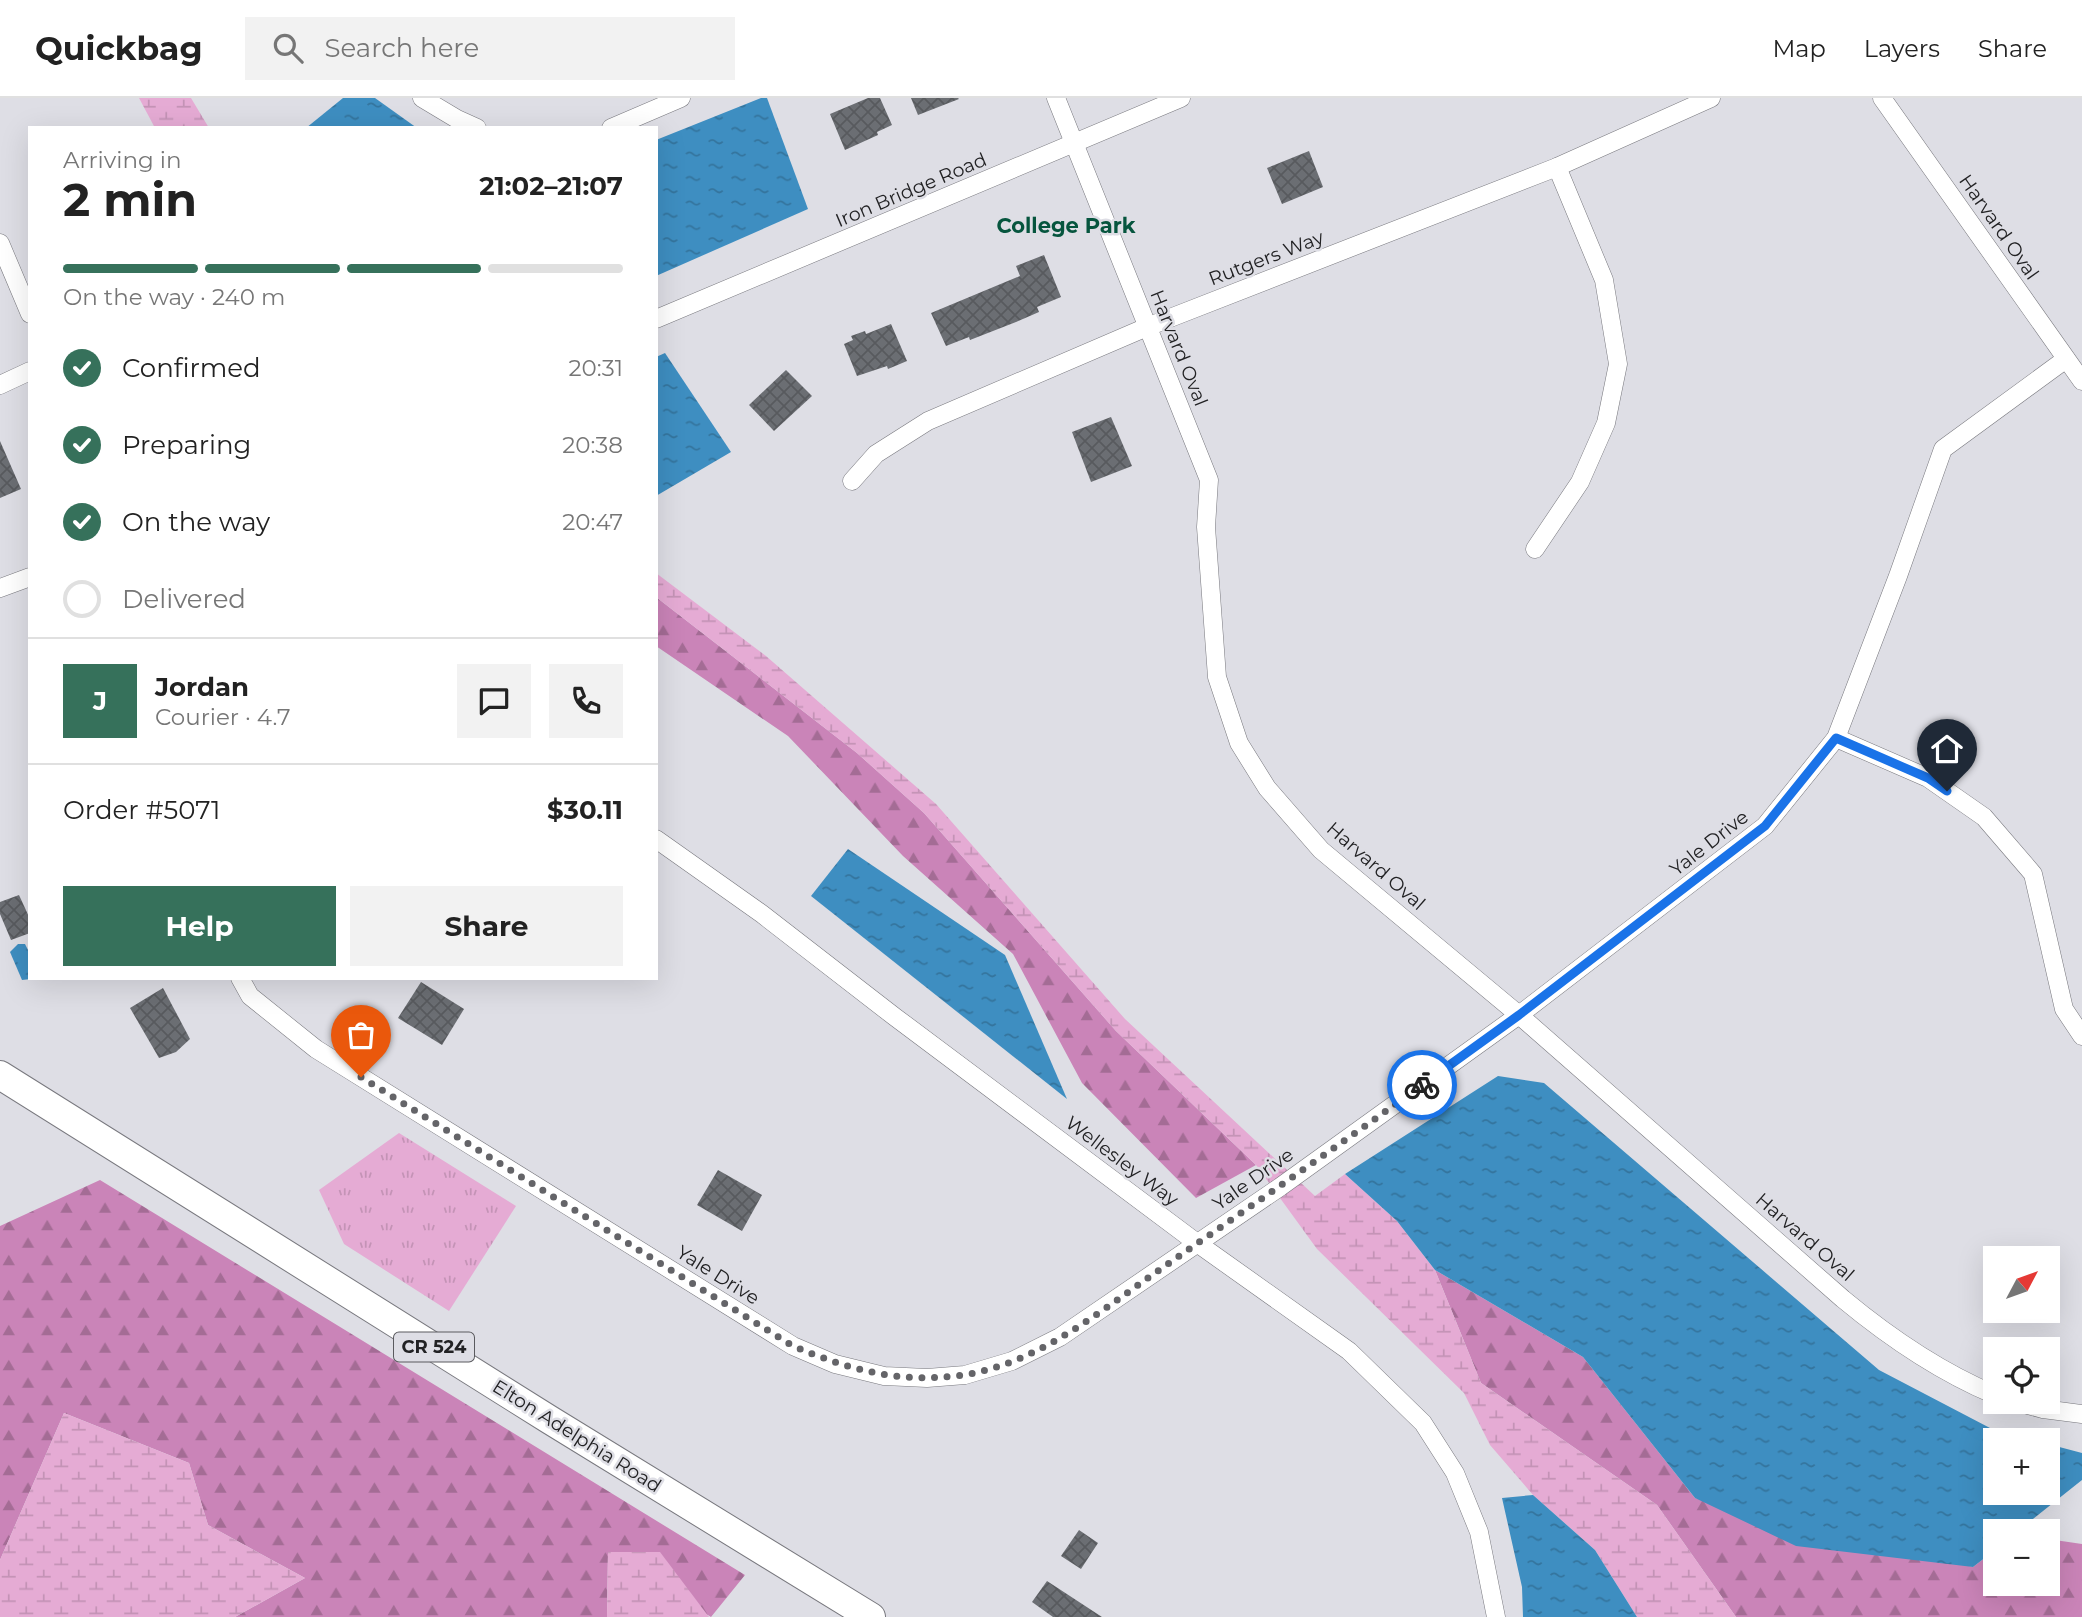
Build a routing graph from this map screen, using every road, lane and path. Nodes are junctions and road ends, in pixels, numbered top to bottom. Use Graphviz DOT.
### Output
graph roads {
  1 [pos="422,98"];
  2 [pos="681,98"];
  3 [pos="1056,98"];
  4 [pos="1181,98"];
  5 [pos="1711,98"];
  6 [pos="1882,98"];
  7 [pos="473,126"];
  8 [pos="616,126"];
  9 [pos="1074,144"];
  10 [pos="1557,167"];
  11 [pos="0,243"];
  12 [pos="28,309"];
  13 [pos="658,318"];
  14 [pos="1147,327"];
  15 [pos="2066,359"];
  16 [pos="28,372"];
  17 [pos="2082,381"];
  18 [pos="0,385"];
  19 [pos="852,481"];
  20 [pos="1535,549"];
  21 [pos="28,578"];
  22 [pos="0,588"];
  23 [pos="1836,738"];
  24 [pos="658,840"];
  25 [pos="241,980"];
  26 [pos="1519,1015"];
  27 [pos="2082,1036"];
  28 [pos="0,1074"];
  29 [pos="1197,1243"];
  30 [pos="1983,1390"];
  31 [pos="2060,1411"];
  32 [pos="2082,1414"];
  33 [pos="871,1617"];
  34 [pos="1496,1617"];
  1 -- 7 [label="street"];
  2 -- 8 [label="street"];
  3 -- 9 [label="street, Harvard Oval"];
  4 -- 9 [label="street, Iron Bridge Road"];
  5 -- 10 [label="street, Rutgers Way"];
  6 -- 15 [label="street, Harvard Oval"];
  9 -- 13 [label="street, Iron Bridge Road"];
  9 -- 14 [label="street, Harvard Oval"];
  10 -- 14 [label="street, Rutgers Way"];
  10 -- 20 [label="street"];
  11 -- 12 [label="street"];
  14 -- 19 [label="street, Rutgers Way"];
  14 -- 26 [label="street, Harvard Oval"];
  15 -- 17 [label="street, Harvard Oval"];
  15 -- 23 [label="street, Yale Drive"];
  16 -- 18 [label="street"];
  21 -- 22 [label="street"];
  23 -- 26 [label="street, Yale Drive"];
  23 -- 27 [label="street"];
  24 -- 29 [label="street, Wellesley Way"];
  25 -- 29 [label="street, Yale Drive"];
  26 -- 29 [label="street, Yale Drive"];
  26 -- 30 [label="street, Harvard Oval"];
  28 -- 33 [label="main road, Elton Adelphia Road / CR 524"];
  29 -- 34 [label="street, Wellesley Way"];
  31 -- 32 [label="street"];
}
